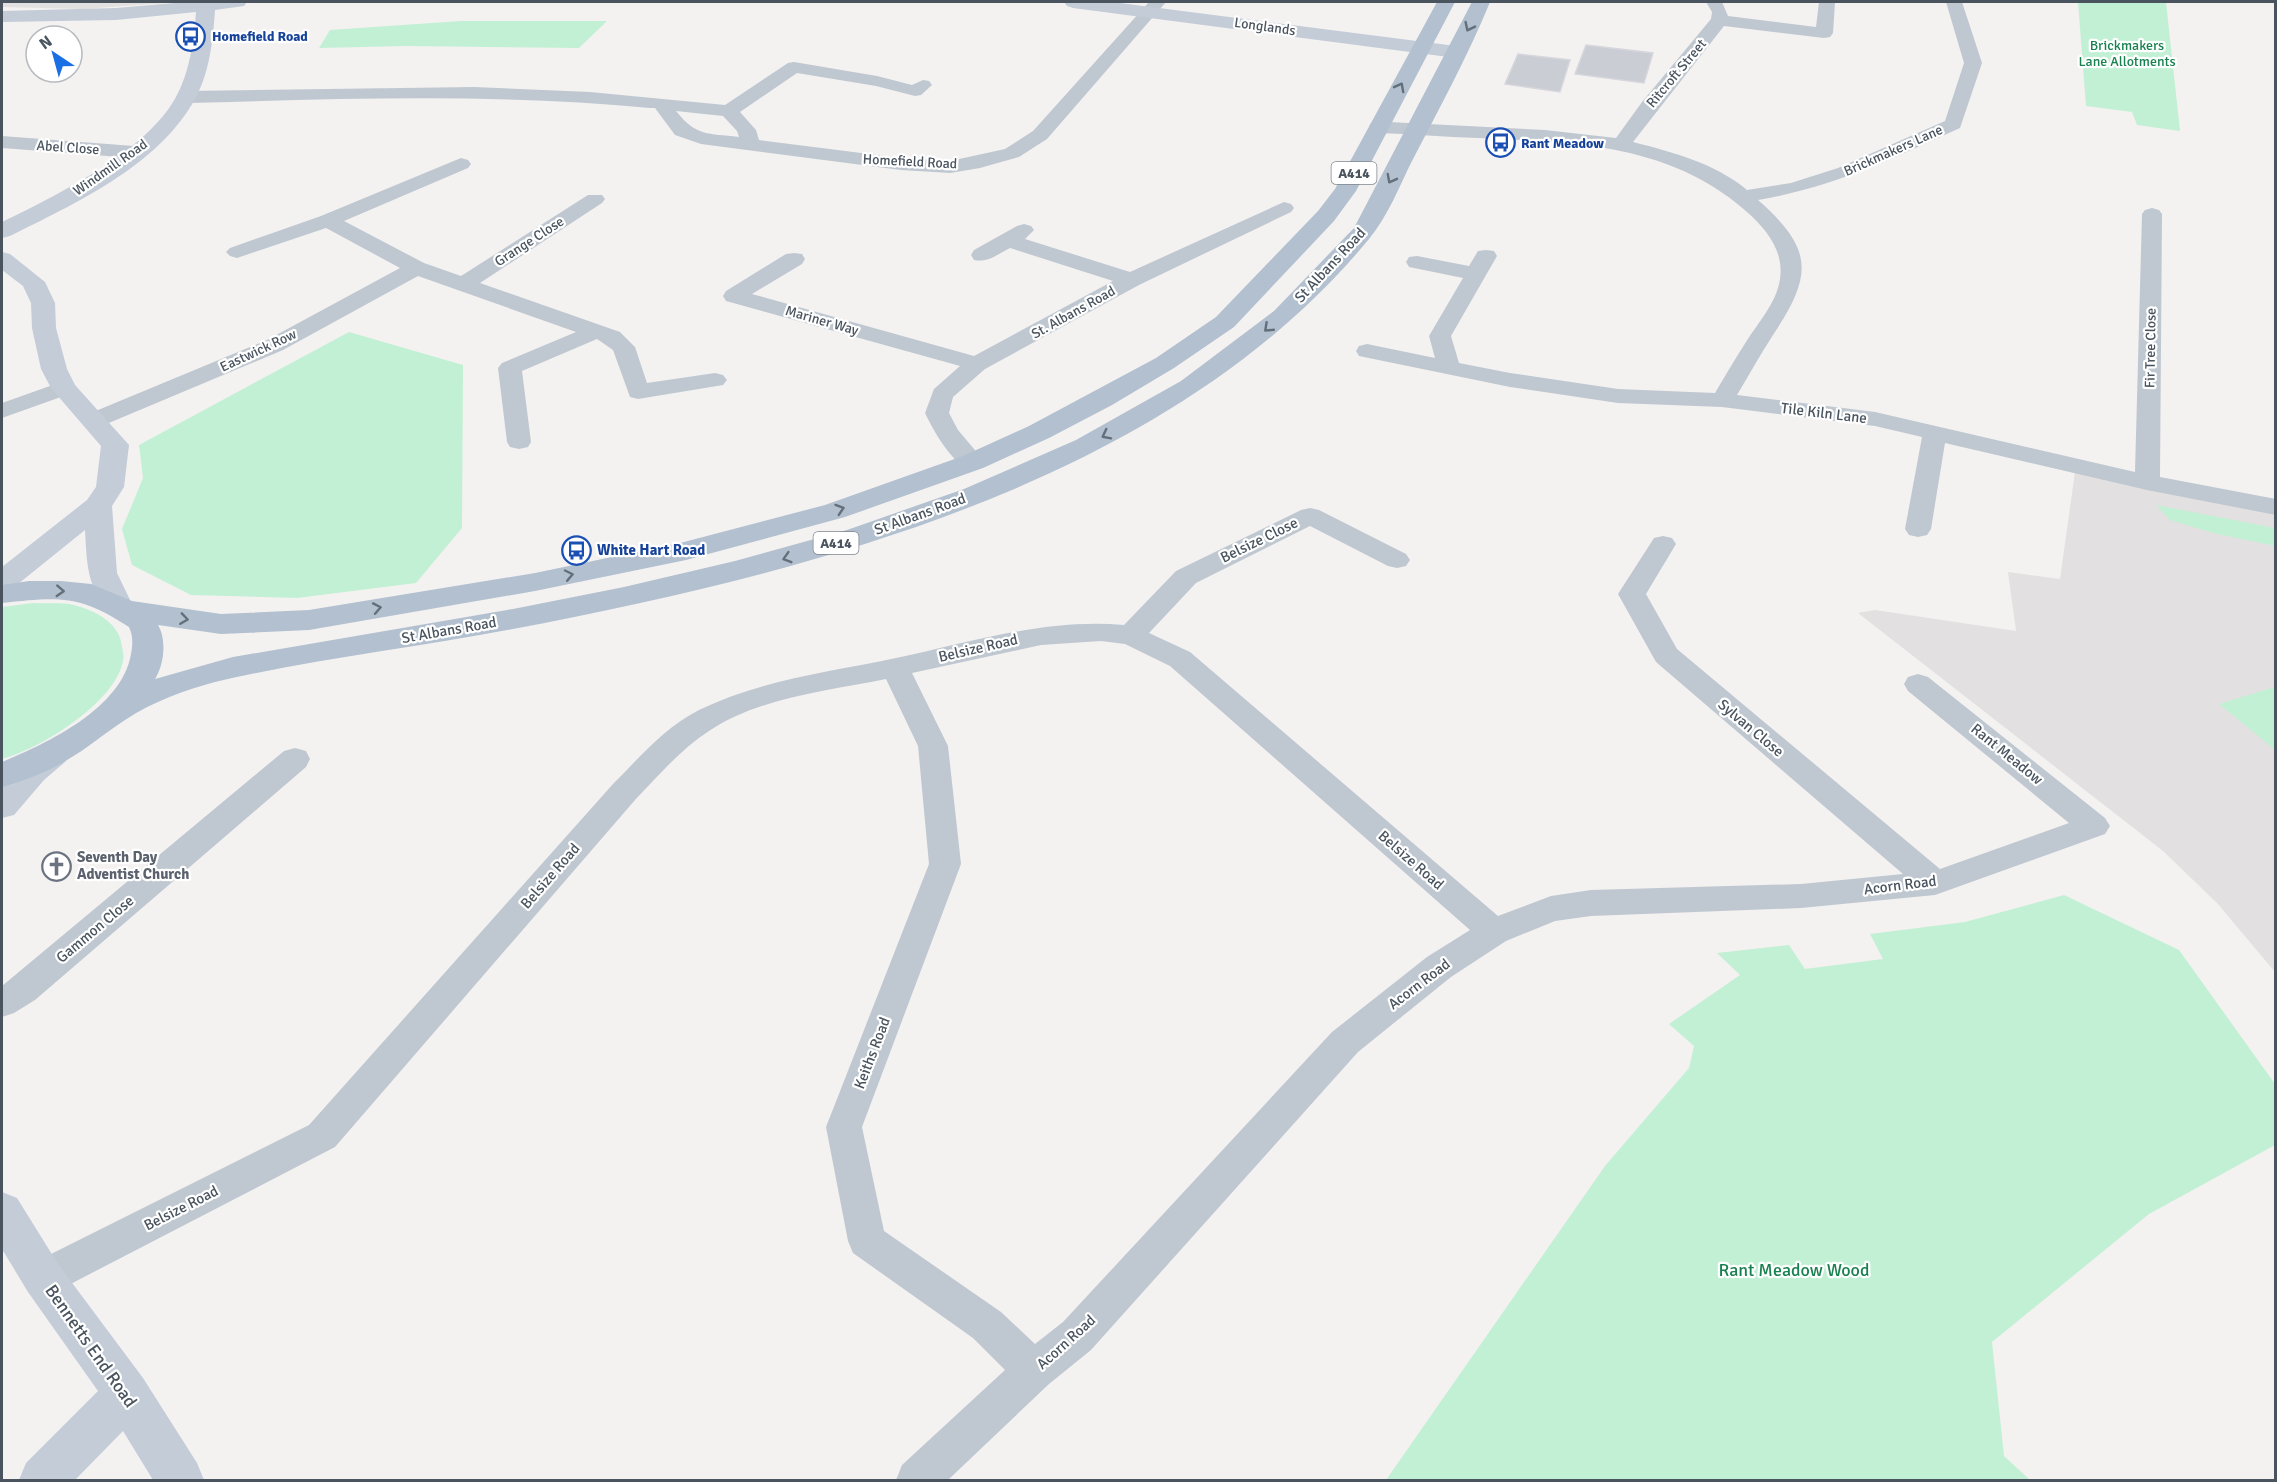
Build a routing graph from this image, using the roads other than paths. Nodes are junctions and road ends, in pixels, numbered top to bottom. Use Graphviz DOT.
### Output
graph roads {
  1 [pos="238,2"];
  2 [pos="1073,2"];
  3 [pos="1446,2"];
  4 [pos="1481,2"];
  5 [pos="1714,2"];
  6 [pos="1827,2"];
  7 [pos="1954,2"];
  8 [pos="206,6"];
  9 [pos="1154,6"];
  10 [pos="2,16"];
  11 [pos="1720,20"];
  12 [pos="1421,47"];
  13 [pos="1456,52"];
  14 [pos="923,86"];
  15 [pos="186,97"];
  16 [pos="660,103"];
  17 [pos="729,111"];
  18 [pos="1378,127"];
  19 [pos="1419,128"];
  20 [pos="2,142"];
  21 [pos="1622,143"];
  22 [pos="751,146"];
  23 [pos="134,152"];
  24 [pos="461,164"];
  25 [pos="1744,197"];
  26 [pos="595,199"];
  27 [pos="1284,208"];
  28 [pos="2152,214"];
  29 [pos="328,220"];
  30 [pos="2,231"];
  31 [pos="237,252"];
  32 [pos="982,255"];
  33 [pos="794,259"];
  34 [pos="2,260"];
  35 [pos="1417,261"];
  36 [pos="416,268"];
  37 [pos="1131,280"];
  38 [pos="464,284"];
  39 [pos="597,331"];
  40 [pos="1367,351"];
  41 [pos="977,364"];
  42 [pos="1449,367"];
  43 [pos="715,380"];
  44 [pos="64,388"];
  45 [pos="1722,400"];
  46 [pos="2,411"];
  47 [pos="95,420"];
  48 [pos="1935,432"];
  49 [pos="519,442"];
  50 [pos="973,462"];
  51 [pos="2147,482"];
  52 [pos="98,506"];
  53 [pos="2276,507"];
  54 [pos="1918,529"];
  55 [pos="1663,544"];
  56 [pos="1397,560"];
  57 [pos="2,581"];
  58 [pos="2,594"];
  59 [pos="122,608"];
  60 [pos="1131,635"];
  61 [pos="896,668"];
  62 [pos="1918,684"];
  63 [pos="118,709"];
  64 [pos="53,754"];
  65 [pos="295,759"];
  66 [pos="2,775"];
  67 [pos="2,806"];
  68 [pos="2094,826"];
  69 [pos="1935,883"];
  70 [pos="1494,932"];
  71 [pos="2,1003"];
  72 [pos="2,1211"];
  73 [pos="43,1278"];
  74 [pos="1034,1370"];
  75 [pos="126,1394"];
  76 [pos="43,1480"];
  77 [pos="180,1480"];
  78 [pos="916,1480"];
  1 -- 8 [label="street"];
  2 -- 9 [label="street, Longlands"];
  3 -- 12 [label="main road, St Albans Road / A414"];
  4 -- 13 [label="main road, St Albans Road / A414, one-way"];
  5 -- 11 [label="street"];
  6 -- 11 [label="street"];
  7 -- 25 [label="street, Brickmakers Lane"];
  8 -- 10 [label="street"];
  8 -- 15 [label="street, Windmill Road"];
  9 -- 12 [label="street, Longlands"];
  9 -- 22 [label="street, Homefield Road"];
  11 -- 21 [label="street, Ritcroft Street"];
  12 -- 13 [label="street, Longlands"];
  18 -- 12 [label="main road, St Albans Road / A414, one-way"];
  13 -- 19 [label="main road, St Albans Road / A414"];
  14 -- 17 [label="street"];
  15 -- 16 [label="street"];
  15 -- 23 [label="street, Windmill Road"];
  16 -- 17 [label="street"];
  16 -- 22 [label="street, Homefield Road"];
  17 -- 22 [label="street"];
  18 -- 19 [label="street"];
  18 -- 50 [label="main road, St Albans Road / A414"];
  19 -- 21 [label="street"];
  19 -- 63 [label="main road, St Albans Road / A414, one-way"];
  20 -- 23 [label="street, Abel Close"];
  21 -- 25 [label="street"];
  23 -- 30 [label="street, Windmill Road"];
  24 -- 29 [label="street"];
  25 -- 45 [label="street"];
  26 -- 38 [label="street, Grange Close"];
  27 -- 37 [label="street, St. Albans Road"];
  28 -- 51 [label="street, Fir Tree Close"];
  29 -- 31 [label="street"];
  29 -- 36 [label="street"];
  32 -- 37 [label="street"];
  33 -- 41 [label="street, Mariner Way"];
  34 -- 44 [label="street"];
  35 -- 42 [label="street"];
  36 -- 38 [label="street"];
  36 -- 47 [label="street, Eastwick Row"];
  37 -- 41 [label="street, St. Albans Road"];
  38 -- 39 [label="street"];
  39 -- 43 [label="street"];
  39 -- 49 [label="street"];
  40 -- 42 [label="street, Tile Kiln Lane"];
  41 -- 50 [label="street, St. Albans Road"];
  42 -- 45 [label="street, Tile Kiln Lane"];
  44 -- 46 [label="street"];
  44 -- 47 [label="street"];
  45 -- 48 [label="street, Tile Kiln Lane"];
  47 -- 52 [label="street"];
  48 -- 51 [label="street, Tile Kiln Lane"];
  48 -- 54 [label="street"];
  59 -- 50 [label="main road, St Albans Road / A414, one-way"];
  51 -- 53 [label="street, Tile Kiln Lane"];
  52 -- 57 [label="street"];
  52 -- 59 [label="street"];
  55 -- 69 [label="street, Sylvan Close"];
  56 -- 60 [label="street, Belsize Close"];
  58 -- 59 [label="main road, one-way"];
  59 -- 63 [label="main road"];
  60 -- 61 [label="street, Belsize Road"];
  60 -- 70 [label="street, Belsize Road"];
  61 -- 73 [label="street, Belsize Road"];
  61 -- 74 [label="street, Keiths Road"];
  62 -- 68 [label="street, Rant Meadow"];
  63 -- 64 [label="main road"];
  64 -- 66 [label="main road"];
  64 -- 67 [label="street"];
  65 -- 71 [label="street, Gammon Close"];
  68 -- 69 [label="street, Acorn Road"];
  69 -- 70 [label="street, Acorn Road"];
  70 -- 74 [label="street, Acorn Road"];
  72 -- 73 [label="street, Bennetts End Road"];
  73 -- 75 [label="street, Bennetts End Road"];
  74 -- 78 [label="street, Acorn Road"];
  75 -- 76 [label="street"];
  75 -- 77 [label="street, Bennetts End Road"];
}
